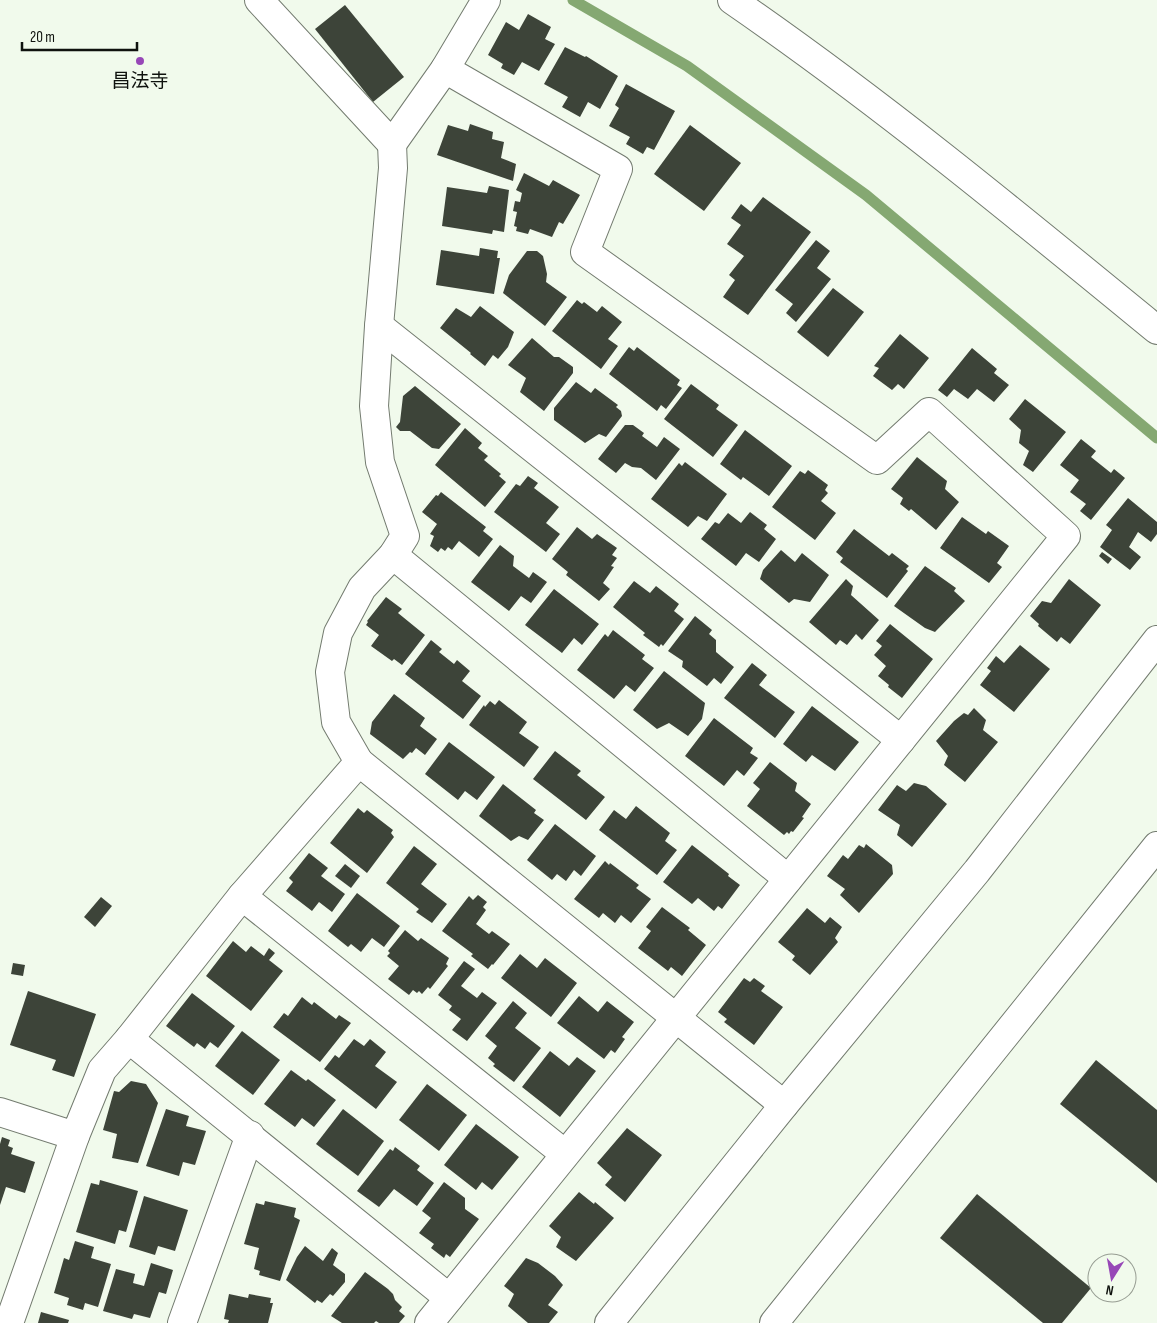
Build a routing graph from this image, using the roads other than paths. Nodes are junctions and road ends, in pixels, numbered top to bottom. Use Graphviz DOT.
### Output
graph roads {
  1 [pos="259,0"];
  2 [pos="486,0"];
  3 [pos="732,0"];
  4 [pos="444,69"];
  5 [pos="392,144"];
  6 [pos="379,326"];
  7 [pos="1157,330"];
  8 [pos="392,555"];
  9 [pos="1157,640"];
  10 [pos="901,740"];
  11 [pos="359,762"];
  12 [pos="1157,846"];
  13 [pos="788,879"];
  14 [pos="242,896"];
  15 [pos="675,1019"];
  16 [pos="129,1039"];
  17 [pos="784,1105"];
  18 [pos="0,1112"];
  19 [pos="250,1135"];
  20 [pos="75,1136"];
  21 [pos="565,1154"];
  22 [pos="449,1298"];
  23 [pos="9,1323"];
  24 [pos="182,1323"];
  25 [pos="429,1323"];
  26 [pos="609,1323"];
  27 [pos="774,1323"];
  1 -- 5 [label="street"];
  2 -- 4 [label="street"];
  3 -- 7 [label="street"];
  4 -- 5 [label="street"];
  4 -- 10 [label="street"];
  5 -- 6 [label="street"];
  6 -- 8 [label="street"];
  6 -- 10 [label="street"];
  8 -- 11 [label="street"];
  8 -- 13 [label="street"];
  9 -- 17 [label="street"];
  10 -- 13 [label="street"];
  11 -- 14 [label="street"];
  11 -- 15 [label="street"];
  12 -- 27 [label="street"];
  13 -- 15 [label="street"];
  14 -- 16 [label="street"];
  14 -- 21 [label="street"];
  15 -- 17 [label="street"];
  15 -- 21 [label="street"];
  16 -- 19 [label="street"];
  16 -- 20 [label="street"];
  17 -- 26 [label="street"];
  18 -- 20 [label="street"];
  19 -- 22 [label="street"];
  19 -- 24 [label="street"];
  20 -- 23 [label="street"];
  21 -- 22 [label="street"];
  22 -- 25 [label="street"];
}
